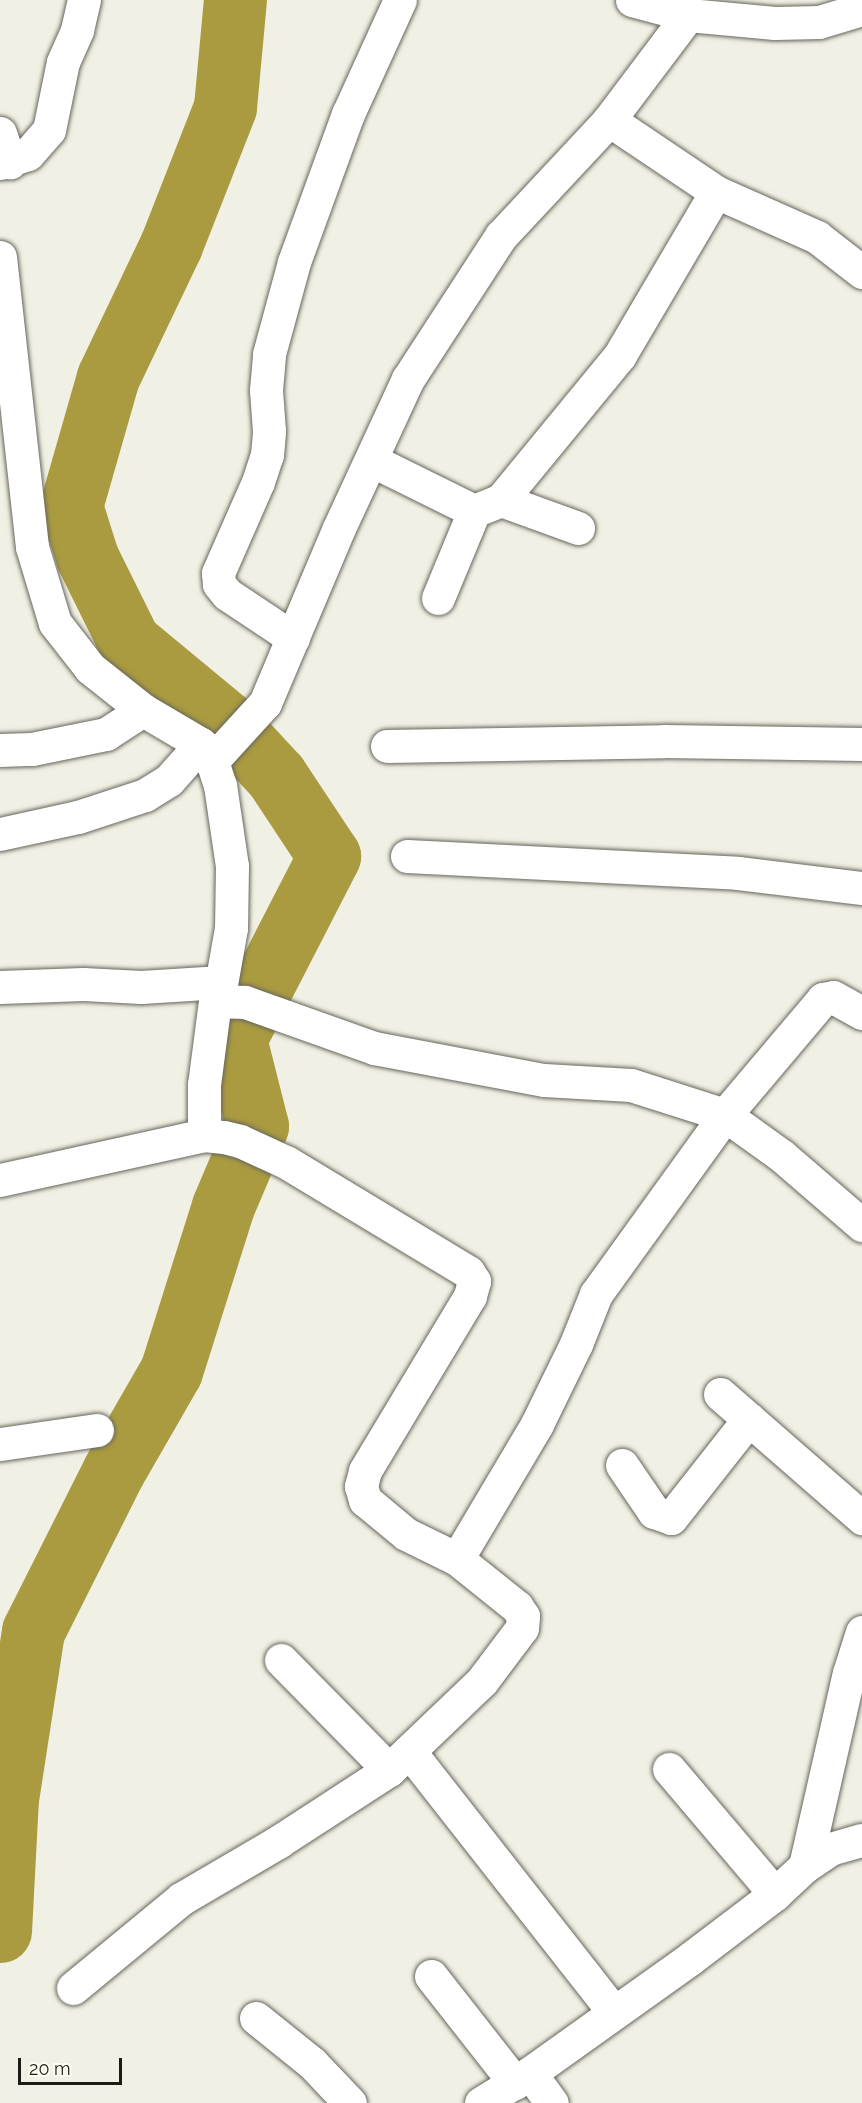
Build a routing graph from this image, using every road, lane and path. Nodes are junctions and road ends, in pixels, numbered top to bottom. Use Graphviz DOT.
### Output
graph roads {
  1 [pos="84,0"];
  2 [pos="400,0"];
  3 [pos="642,1"];
  4 [pos="862,9"];
  5 [pos="688,15"];
  6 [pos="609,120"];
  7 [pos="3,153"];
  8 [pos="716,192"];
  9 [pos="0,257"];
  10 [pos="862,272"];
  11 [pos="371,460"];
  12 [pos="12,473"];
  13 [pos="488,506"];
  14 [pos="578,528"];
  15 [pos="438,598"];
  16 [pos="293,638"];
  17 [pos="143,710"];
  18 [pos="862,744"];
  19 [pos="387,746"];
  20 [pos="0,750"];
  21 [pos="213,751"];
  22 [pos="0,834"];
  23 [pos="407,856"];
  24 [pos="862,888"];
  25 [pos="0,987"];
  26 [pos="238,999"];
  27 [pos="862,1013"];
  28 [pos="725,1114"];
  29 [pos="204,1135"];
  30 [pos="0,1180"];
  31 [pos="862,1225"];
  32 [pos="720,1394"];
  33 [pos="749,1419"];
  34 [pos="97,1430"];
  35 [pos="0,1444"];
  36 [pos="622,1465"];
  37 [pos="862,1518"];
  38 [pos="457,1559"];
  39 [pos="862,1632"];
  40 [pos="282,1660"];
  41 [pos="399,1760"];
  42 [pos="669,1769"];
  43 [pos="862,1840"];
  44 [pos="805,1866"];
  45 [pos="775,1894"];
  46 [pos="431,1976"];
  47 [pos="73,1988"];
  48 [pos="614,2011"];
  49 [pos="256,2018"];
  50 [pos="522,2078"];
  51 [pos="350,2103"];
  52 [pos="481,2103"];
  53 [pos="552,2103"];
  1 -- 7 [label="street"];
  2 -- 16 [label="street"];
  3 -- 5 [label="street"];
  4 -- 5 [label="street"];
  5 -- 6 [label="street"];
  6 -- 8 [label="street"];
  6 -- 11 [label="street"];
  8 -- 10 [label="street"];
  8 -- 13 [label="street"];
  9 -- 12 [label="street"];
  11 -- 13 [label="street"];
  11 -- 16 [label="street"];
  12 -- 17 [label="street"];
  13 -- 14 [label="street"];
  13 -- 15 [label="street"];
  16 -- 21 [label="street"];
  17 -- 20 [label="street"];
  17 -- 21 [label="street"];
  18 -- 19 [label="street"];
  21 -- 22 [label="street"];
  21 -- 26 [label="street"];
  23 -- 24 [label="street"];
  25 -- 26 [label="street"];
  26 -- 28 [label="street"];
  26 -- 29 [label="street"];
  27 -- 28 [label="street"];
  28 -- 31 [label="street"];
  28 -- 38 [label="street"];
  29 -- 30 [label="street"];
  29 -- 38 [label="street"];
  32 -- 33 [label="street"];
  33 -- 36 [label="street"];
  33 -- 37 [label="street"];
  34 -- 35 [label="street"];
  38 -- 41 [label="street"];
  39 -- 44 [label="street"];
  40 -- 41 [label="street"];
  41 -- 47 [label="street"];
  41 -- 48 [label="street"];
  42 -- 45 [label="street"];
  43 -- 44 [label="street"];
  44 -- 45 [label="street"];
  45 -- 48 [label="street"];
  46 -- 50 [label="street"];
  48 -- 50 [label="street"];
  49 -- 51 [label="street"];
  50 -- 52 [label="street"];
  50 -- 53 [label="street"];
}
